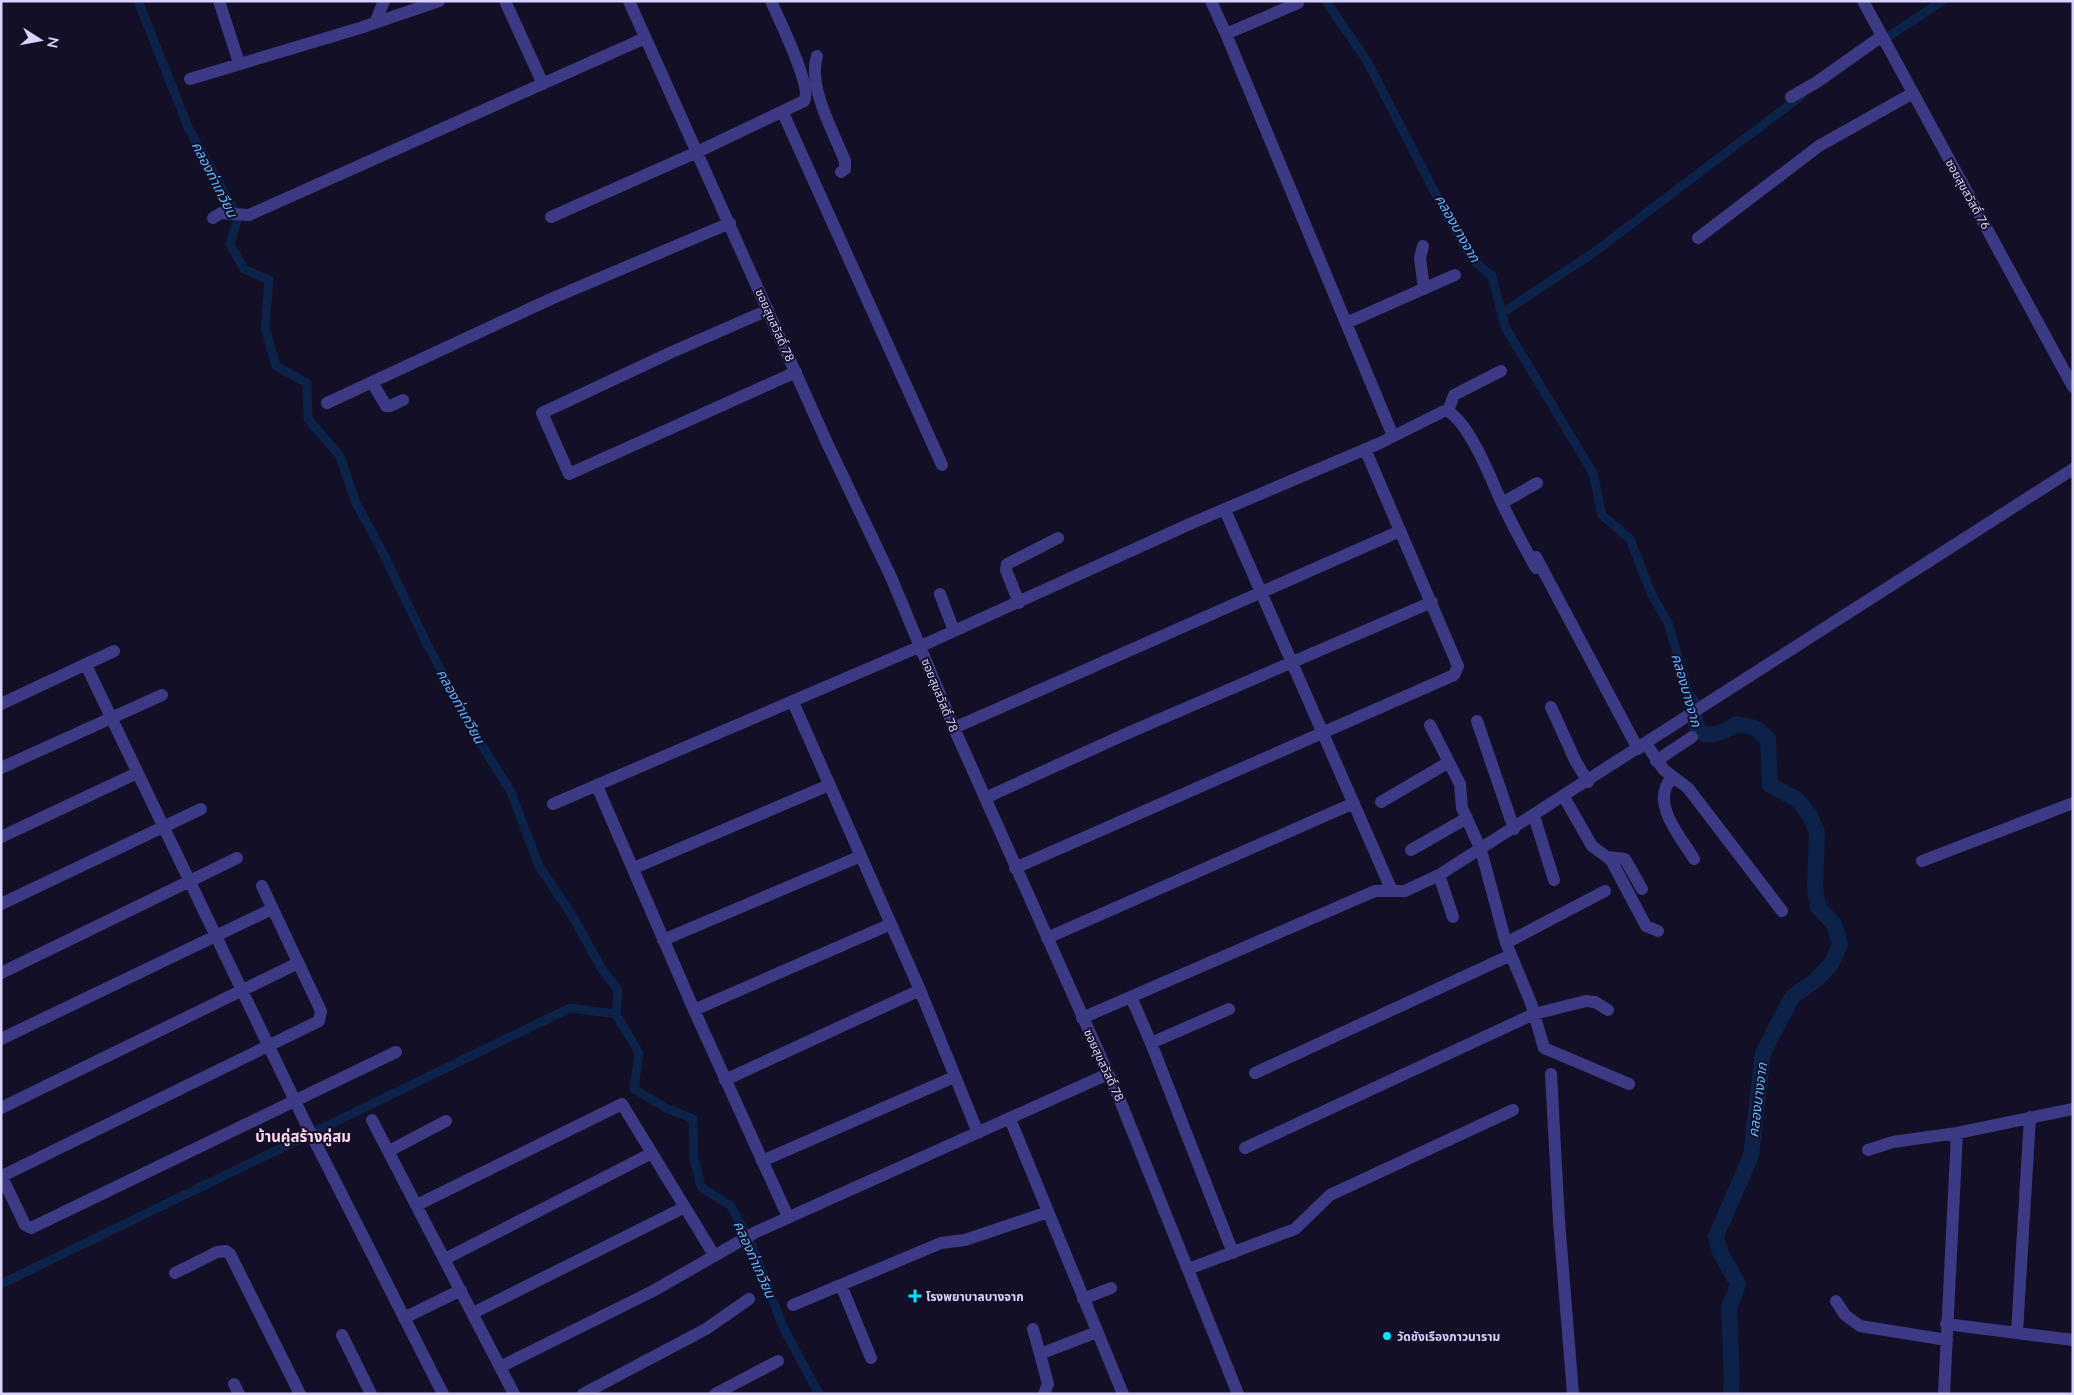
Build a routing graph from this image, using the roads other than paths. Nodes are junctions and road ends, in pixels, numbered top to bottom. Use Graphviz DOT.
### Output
graph roads {
  1 [pos="219,1"];
  2 [pos="384,1"];
  3 [pos="439,1"];
  4 [pos="505,1"];
  5 [pos="629,1"];
  6 [pos="771,1"];
  7 [pos="1211,1"];
  8 [pos="1863,1"];
  9 [pos="1298,3"];
  10 [pos="375,23"];
  11 [pos="1226,34"];
  12 [pos="645,38"];
  13 [pos="1884,41"];
  14 [pos="817,56"];
  15 [pos="240,63"];
  16 [pos="190,78"];
  17 [pos="543,84"];
  18 [pos="1913,93"];
  19 [pos="820,96"];
  20 [pos="1791,97"];
  21 [pos="806,98"];
  22 [pos="783,113"];
  23 [pos="695,153"];
  24 [pos="841,172"];
  25 [pos="217,215"];
  26 [pos="550,218"];
  27 [pos="730,223"];
  28 [pos="1698,238"];
  29 [pos="1423,246"];
  30 [pos="1455,275"];
  31 [pos="1424,289"];
  32 [pos="768,310"];
  33 [pos="1346,323"];
  34 [pos="1501,371"];
  35 [pos="796,372"];
  36 [pos="372,382"];
  37 [pos="2073,387"];
  38 [pos="403,400"];
  39 [pos="327,403"];
  40 [pos="1448,411"];
  41 [pos="1393,436"];
  42 [pos="1365,449"];
  43 [pos="942,465"];
  44 [pos="2073,470"];
  45 [pos="1537,483"];
  46 [pos="1502,503"];
  47 [pos="1225,510"];
  48 [pos="1516,521"];
  49 [pos="1400,531"];
  50 [pos="1058,538"];
  51 [pos="1536,568"];
  52 [pos="1261,593"];
  53 [pos="940,594"];
  54 [pos="1432,602"];
  55 [pos="1019,603"];
  56 [pos="954,631"];
  57 [pos="921,646"];
  58 [pos="114,651"];
  59 [pos="1292,664"];
  60 [pos="86,665"];
  61 [pos="162,696"];
  62 [pos="793,702"];
  63 [pos="1,704"];
  64 [pos="1551,707"];
  65 [pos="111,718"];
  66 [pos="1477,721"];
  67 [pos="1430,725"];
  68 [pos="954,728"];
  69 [pos="1321,733"];
  70 [pos="1692,737"];
  71 [pos="1642,747"];
  72 [pos="1656,761"];
  73 [pos="1449,762"];
  74 [pos="1,768"];
  75 [pos="137,773"];
  76 [pos="1672,778"];
  77 [pos="1588,782"];
  78 [pos="830,785"];
  79 [pos="598,786"];
  80 [pos="1564,797"];
  81 [pos="984,798"];
  82 [pos="1381,802"];
  83 [pos="1354,803"];
  84 [pos="2073,803"];
  85 [pos="553,804"];
  86 [pos="201,810"];
  87 [pos="1534,816"];
  88 [pos="1467,818"];
  89 [pos="163,827"];
  90 [pos="1514,829"];
  91 [pos="1,837"];
  92 [pos="1411,850"];
  93 [pos="1481,850"];
  94 [pos="861,856"];
  95 [pos="1608,857"];
  96 [pos="237,858"];
  97 [pos="1694,859"];
  98 [pos="1922,861"];
  99 [pos="634,868"];
  100 [pos="1015,868"];
  101 [pos="1439,875"];
  102 [pos="1554,880"];
  103 [pos="189,881"];
  104 [pos="262,886"];
  105 [pos="1642,889"];
  106 [pos="1392,891"];
  107 [pos="1605,891"];
  108 [pos="1,904"];
  109 [pos="272,909"];
  110 [pos="1782,911"];
  111 [pos="1454,917"];
  112 [pos="891,924"];
  113 [pos="1658,931"];
  114 [pos="215,936"];
  115 [pos="1047,938"];
  116 [pos="663,940"];
  117 [pos="1506,942"];
  118 [pos="1511,955"];
  119 [pos="298,963"];
  120 [pos="1,973"];
  121 [pos="920,990"];
  122 [pos="243,991"];
  123 [pos="1131,997"];
  124 [pos="1229,1009"];
  125 [pos="694,1010"];
  126 [pos="1608,1010"];
  127 [pos="1534,1014"];
  128 [pos="1082,1018"];
  129 [pos="1,1039"];
  130 [pos="1151,1043"];
  131 [pos="269,1046"];
  132 [pos="396,1052"];
  133 [pos="1255,1073"];
  134 [pos="1108,1074"];
  135 [pos="1551,1074"];
  136 [pos="954,1077"];
  137 [pos="725,1080"];
  138 [pos="1629,1084"];
  139 [pos="295,1101"];
  140 [pos="1,1108"];
  141 [pos="2073,1109"];
  142 [pos="1512,1110"];
  143 [pos="2030,1117"];
  144 [pos="1010,1119"];
  145 [pos="372,1120"];
  146 [pos="446,1121"];
  147 [pos="978,1133"];
  148 [pos="1957,1133"];
  149 [pos="1245,1148"];
  150 [pos="1868,1150"];
  151 [pos="389,1151"];
  152 [pos="652,1153"];
  153 [pos="762,1162"];
  154 [pos="2,1176"];
  155 [pos="417,1205"];
  156 [pos="685,1207"];
  157 [pos="1048,1212"];
  158 [pos="788,1217"];
  159 [pos="1233,1253"];
  160 [pos="714,1255"];
  161 [pos="445,1259"];
  162 [pos="1188,1269"];
  163 [pos="175,1273"];
  164 [pos="841,1285"];
  165 [pos="1111,1288"];
  166 [pos="461,1290"];
  167 [pos="749,1299"];
  168 [pos="1083,1299"];
  169 [pos="1836,1301"];
  170 [pos="793,1305"];
  171 [pos="473,1313"];
  172 [pos="404,1318"];
  173 [pos="1946,1324"];
  174 [pos="1033,1329"];
  175 [pos="1097,1332"];
  176 [pos="2018,1332"];
  177 [pos="342,1334"];
  178 [pos="1947,1340"];
  179 [pos="2073,1340"];
  180 [pos="1040,1354"];
  181 [pos="871,1358"];
  182 [pos="778,1361"];
  183 [pos="500,1367"];
  184 [pos="300,1394"];
  185 [pos="371,1394"];
  186 [pos="443,1394"];
  187 [pos="514,1394"];
  188 [pos="583,1394"];
  189 [pos="715,1394"];
  190 [pos="1044,1394"];
  191 [pos="1123,1394"];
  192 [pos="1238,1394"];
  193 [pos="1573,1394"];
  194 [pos="1944,1394"];
  1 -- 15 [label="street"];
  2 -- 10 [label="street"];
  3 -- 10 [label="street"];
  4 -- 17 [label="street"];
  5 -- 12 [label="street, ซอยสุขสวัสดิ์ 78"];
  6 -- 21 [label="street"];
  7 -- 11 [label="street"];
  8 -- 13 [label="street, ซอยสุขสวัสดิ์ 76"];
  9 -- 11 [label="street"];
  10 -- 15 [label="street"];
  11 -- 33 [label="street"];
  12 -- 17 [label="street"];
  12 -- 23 [label="street, ซอยสุขสวัสดิ์ 78"];
  13 -- 18 [label="street, ซอยสุขสวัสดิ์ 76"];
  13 -- 20 [label="street"];
  14 -- 19 [label="street"];
  15 -- 16 [label="street"];
  17 -- 25 [label="street"];
  18 -- 28 [label="street"];
  18 -- 37 [label="street, ซอยสุขสวัสดิ์ 76"];
  19 -- 21 [label="street"];
  19 -- 24 [label="street"];
  21 -- 22 [label="street"];
  22 -- 23 [label="street"];
  22 -- 43 [label="street"];
  23 -- 26 [label="street"];
  23 -- 27 [label="street, ซอยสุขสวัสดิ์ 78"];
  27 -- 32 [label="street, ซอยสุขสวัสดิ์ 78"];
  27 -- 36 [label="street"];
  29 -- 31 [label="street"];
  30 -- 31 [label="street"];
  31 -- 33 [label="street"];
  32 -- 35 [label="street, ซอยสุขสวัสดิ์ 78"];
  32 -- 35 [label="street"];
  33 -- 41 [label="street"];
  34 -- 40 [label="street"];
  35 -- 57 [label="street, ซอยสุขสวัสดิ์ 78"];
  36 -- 38 [label="street"];
  36 -- 39 [label="street"];
  40 -- 41 [label="street"];
  40 -- 46 [label="street"];
  41 -- 42 [label="street"];
  42 -- 47 [label="street"];
  42 -- 49 [label="street"];
  44 -- 71 [label="street"];
  45 -- 46 [label="street"];
  46 -- 51 [label="street"];
  47 -- 52 [label="street"];
  47 -- 55 [label="street"];
  48 -- 71 [label="street"];
  49 -- 52 [label="street"];
  49 -- 54 [label="street"];
  50 -- 55 [label="street"];
  52 -- 59 [label="street"];
  52 -- 68 [label="street"];
  53 -- 56 [label="street"];
  54 -- 59 [label="street"];
  54 -- 69 [label="street"];
  55 -- 56 [label="street"];
  56 -- 57 [label="street"];
  57 -- 62 [label="street"];
  57 -- 68 [label="street, ซอยสุขสวัสดิ์ 78"];
  58 -- 60 [label="street"];
  59 -- 69 [label="street"];
  59 -- 81 [label="street"];
  60 -- 63 [label="street"];
  60 -- 65 [label="street"];
  61 -- 65 [label="street"];
  62 -- 78 [label="street"];
  62 -- 79 [label="street"];
  64 -- 77 [label="street"];
  65 -- 74 [label="street"];
  65 -- 75 [label="street"];
  66 -- 90 [label="street"];
  67 -- 73 [label="street"];
  68 -- 81 [label="street, ซอยสุขสวัสดิ์ 78"];
  69 -- 83 [label="street"];
  69 -- 100 [label="street"];
  70 -- 72 [label="street"];
  71 -- 72 [label="street"];
  71 -- 77 [label="street"];
  72 -- 76 [label="street"];
  73 -- 82 [label="street"];
  73 -- 88 [label="street"];
  75 -- 89 [label="street"];
  75 -- 91 [label="street"];
  76 -- 97 [label="street"];
  76 -- 110 [label="street"];
  77 -- 80 [label="street"];
  78 -- 94 [label="street"];
  78 -- 99 [label="street"];
  79 -- 85 [label="street"];
  79 -- 99 [label="street"];
  80 -- 87 [label="street"];
  80 -- 95 [label="street"];
  81 -- 100 [label="street, ซอยสุขสวัสดิ์ 78"];
  83 -- 106 [label="street"];
  83 -- 115 [label="street"];
  84 -- 98 [label="street"];
  86 -- 89 [label="street"];
  87 -- 90 [label="street"];
  87 -- 102 [label="street"];
  88 -- 92 [label="street"];
  88 -- 93 [label="street"];
  89 -- 103 [label="street"];
  89 -- 108 [label="street"];
  90 -- 93 [label="street"];
  93 -- 101 [label="street"];
  93 -- 117 [label="street"];
  94 -- 112 [label="street"];
  94 -- 116 [label="street"];
  95 -- 105 [label="street"];
  95 -- 113 [label="street"];
  96 -- 103 [label="street"];
  99 -- 116 [label="street"];
  100 -- 115 [label="street, ซอยสุขสวัสดิ์ 78"];
  101 -- 106 [label="street"];
  101 -- 111 [label="street"];
  103 -- 114 [label="street"];
  103 -- 120 [label="street"];
  104 -- 109 [label="street"];
  106 -- 123 [label="street"];
  107 -- 117 [label="street"];
  109 -- 114 [label="street"];
  109 -- 119 [label="street"];
  112 -- 121 [label="street"];
  112 -- 125 [label="street"];
  114 -- 122 [label="street"];
  114 -- 129 [label="street"];
  115 -- 128 [label="street, ซอยสุขสวัสดิ์ 78"];
  116 -- 125 [label="street"];
  117 -- 118 [label="street"];
  118 -- 127 [label="street"];
  118 -- 133 [label="street"];
  119 -- 122 [label="street"];
  119 -- 131 [label="street"];
  121 -- 136 [label="street"];
  121 -- 137 [label="street"];
  122 -- 131 [label="street"];
  122 -- 140 [label="street"];
  123 -- 128 [label="street"];
  123 -- 130 [label="street"];
  124 -- 130 [label="street"];
  125 -- 137 [label="street"];
  126 -- 127 [label="street"];
  127 -- 138 [label="street"];
  127 -- 149 [label="street"];
  128 -- 134 [label="street, ซอยสุขสวัสดิ์ 78"];
  130 -- 159 [label="street"];
  131 -- 139 [label="street"];
  131 -- 154 [label="street"];
  132 -- 139 [label="street"];
  134 -- 144 [label="street"];
  134 -- 162 [label="street, ซอยสุขสวัสดิ์ 78"];
  135 -- 193 [label="street"];
  136 -- 147 [label="street"];
  136 -- 153 [label="street"];
  137 -- 153 [label="street"];
  139 -- 154 [label="street"];
  139 -- 172 [label="street"];
  141 -- 143 [label="street"];
  142 -- 159 [label="street"];
  143 -- 148 [label="street"];
  143 -- 176 [label="street"];
  144 -- 147 [label="street"];
  144 -- 157 [label="street"];
  145 -- 151 [label="street"];
  146 -- 151 [label="street"];
  147 -- 158 [label="street"];
  148 -- 150 [label="street"];
  148 -- 173 [label="street"];
  151 -- 155 [label="street"];
  152 -- 155 [label="street"];
  152 -- 156 [label="street"];
  152 -- 161 [label="street"];
  153 -- 158 [label="street"];
  155 -- 161 [label="street"];
  156 -- 160 [label="street"];
  156 -- 171 [label="street"];
  157 -- 164 [label="street"];
  157 -- 168 [label="street"];
  158 -- 160 [label="street"];
  159 -- 162 [label="street"];
  160 -- 183 [label="street"];
  161 -- 166 [label="street"];
  162 -- 192 [label="street, ซอยสุขสวัสดิ์ 78"];
  163 -- 184 [label="street"];
  164 -- 170 [label="street"];
  164 -- 181 [label="street"];
  165 -- 168 [label="street"];
  166 -- 171 [label="street"];
  166 -- 172 [label="street"];
  167 -- 188 [label="street"];
  168 -- 175 [label="street"];
  169 -- 178 [label="street"];
  171 -- 183 [label="street"];
  172 -- 186 [label="street"];
  173 -- 176 [label="street"];
  173 -- 178 [label="street"];
  174 -- 180 [label="street"];
  175 -- 180 [label="street"];
  175 -- 191 [label="street"];
  176 -- 179 [label="street"];
  177 -- 185 [label="street"];
  178 -- 194 [label="street"];
  180 -- 190 [label="street"];
  182 -- 189 [label="street"];
  183 -- 187 [label="street"];
}
